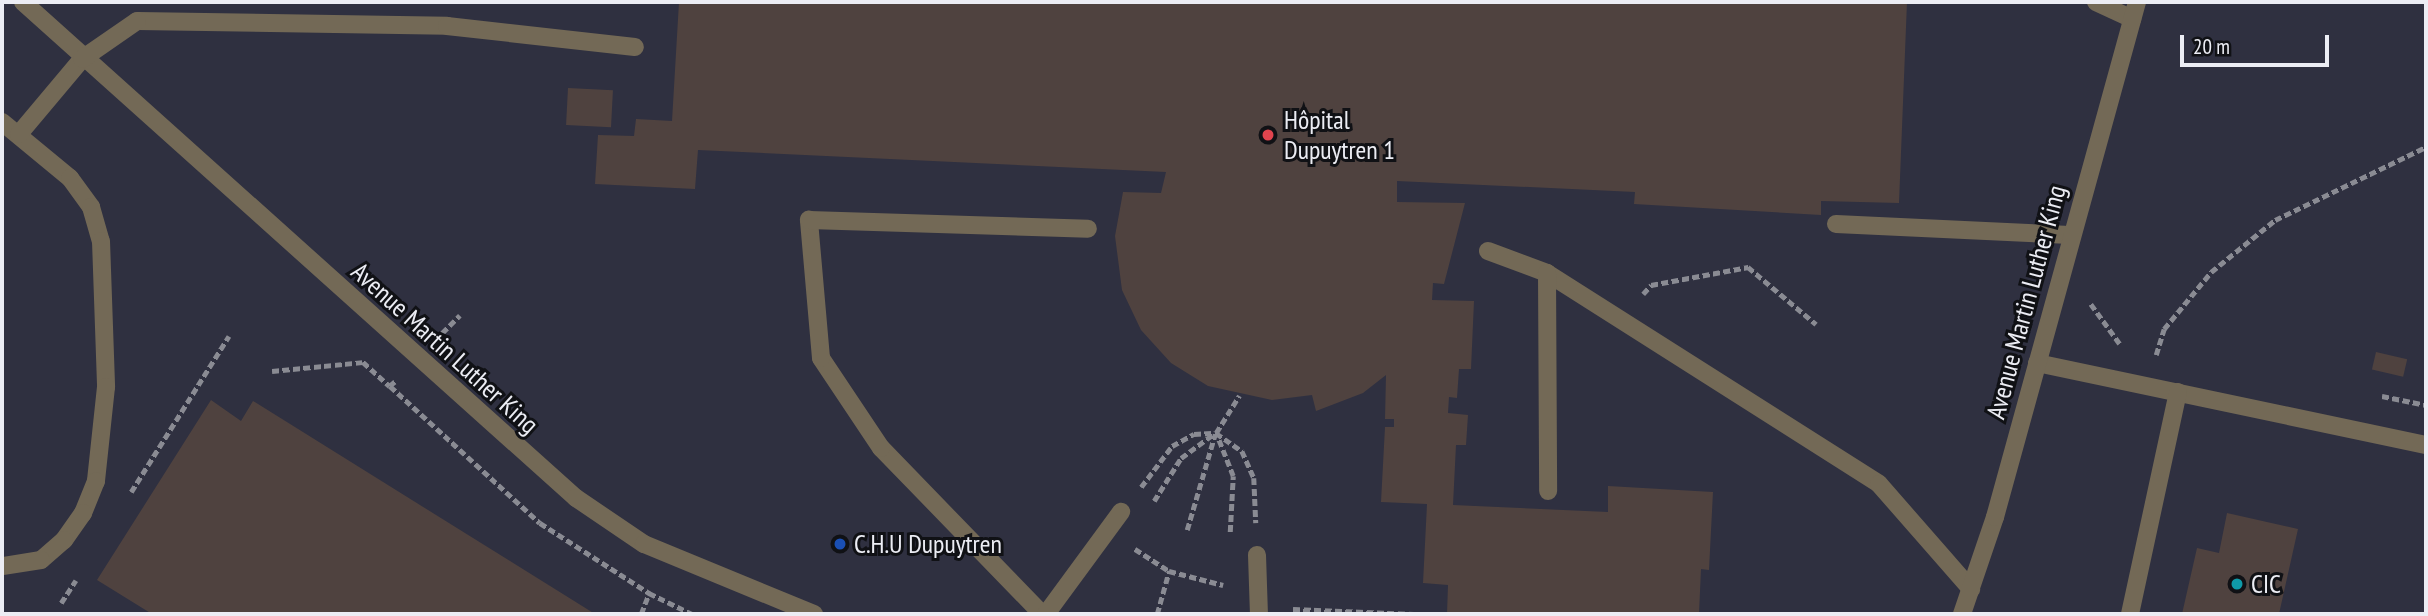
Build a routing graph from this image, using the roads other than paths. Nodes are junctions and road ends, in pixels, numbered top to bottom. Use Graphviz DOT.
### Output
graph roads {
  1 [pos="23,2"];
  2 [pos="2096,2"];
  3 [pos="2135,10"];
  4 [pos="635,47"];
  5 [pos="82,59"];
  6 [pos="2,122"];
  7 [pos="19,134"];
  8 [pos="1836,224"];
  9 [pos="1088,229"];
  10 [pos="2070,235"];
  11 [pos="1488,251"];
  12 [pos="1547,273"];
  13 [pos="2037,363"];
  14 [pos="2178,392"];
  15 [pos="2426,444"];
  16 [pos="1548,491"];
  17 [pos="1121,512"];
  18 [pos="1257,555"];
  19 [pos="2,566"];
  20 [pos="1971,589"];
  21 [pos="1258,611"];
  22 [pos="814,614"];
  23 [pos="1044,614"];
  24 [pos="1962,614"];
  25 [pos="2130,614"];
  1 -- 5 [label="street, Avenue Martin Luther King"];
  2 -- 3 [label="street"];
  3 -- 10 [label="street, Avenue Martin Luther King"];
  4 -- 5 [label="street"];
  5 -- 7 [label="street"];
  5 -- 22 [label="street, Avenue Martin Luther King"];
  6 -- 7 [label="street"];
  7 -- 19 [label="street"];
  8 -- 10 [label="street"];
  9 -- 23 [label="street"];
  10 -- 13 [label="street, Avenue Martin Luther King"];
  11 -- 12 [label="street"];
  12 -- 16 [label="street"];
  12 -- 20 [label="street"];
  13 -- 14 [label="street"];
  13 -- 20 [label="street, Avenue Martin Luther King"];
  14 -- 15 [label="street"];
  14 -- 25 [label="street"];
  17 -- 23 [label="street"];
  18 -- 21 [label="street"];
  20 -- 24 [label="street, Avenue Martin Luther King"];
}
